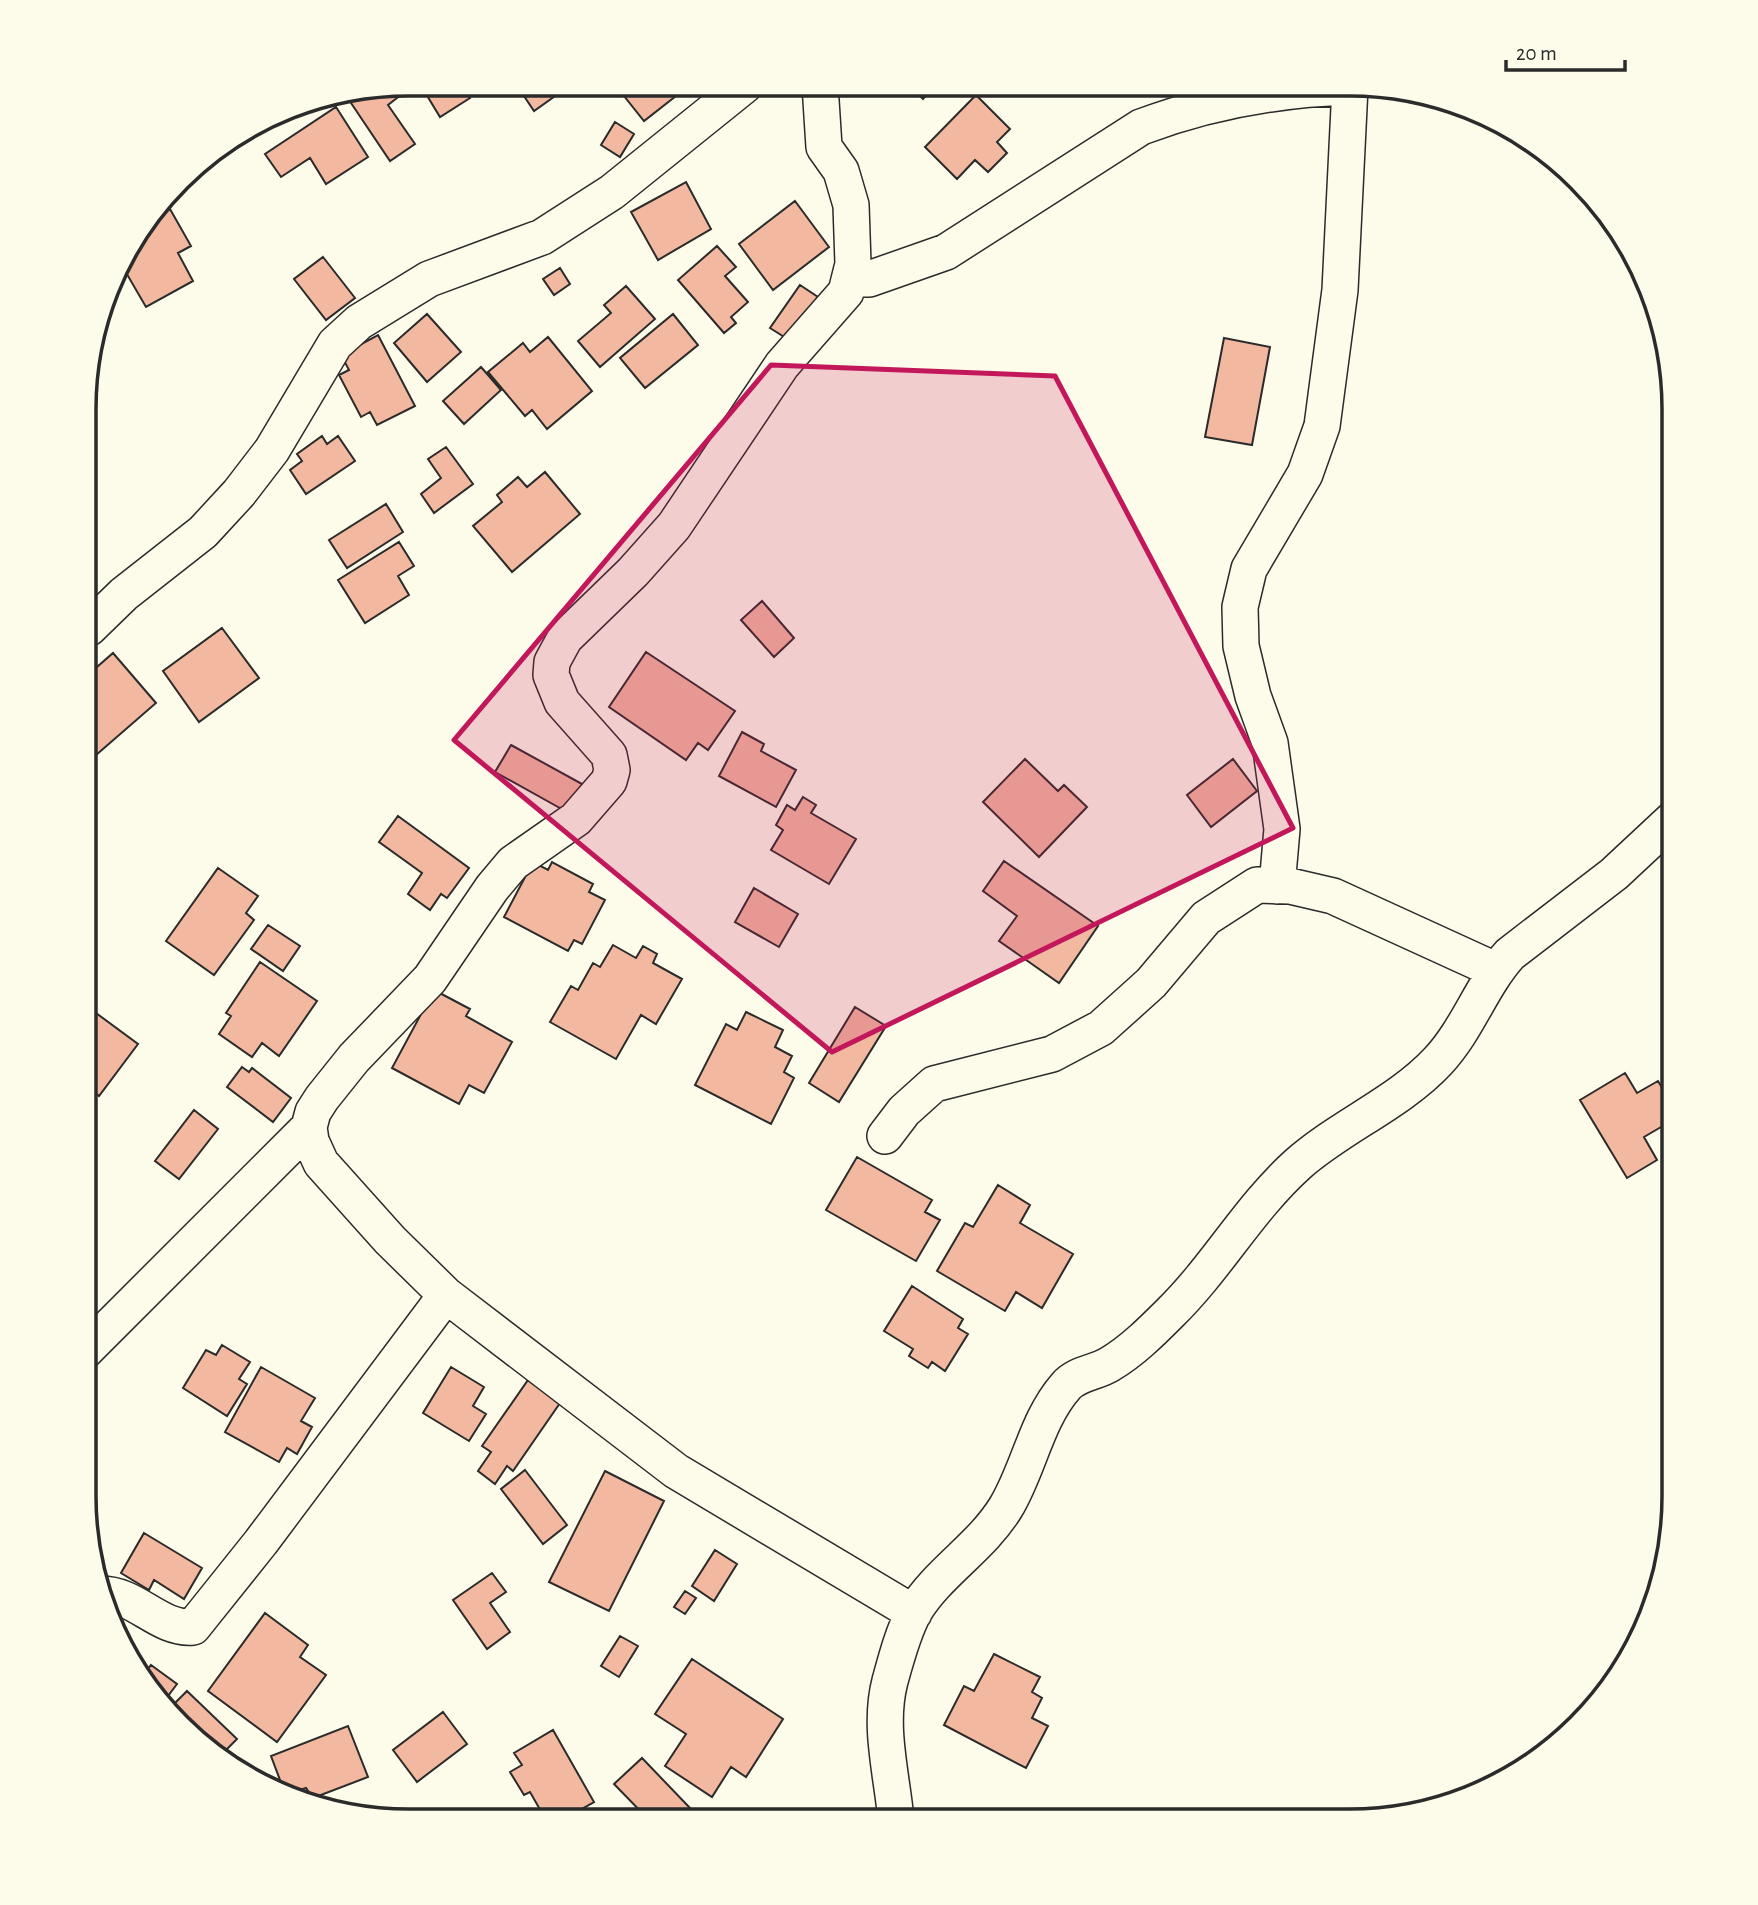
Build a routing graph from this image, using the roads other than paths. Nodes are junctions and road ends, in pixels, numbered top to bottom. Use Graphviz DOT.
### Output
graph roads {
  1 [pos="731,96"];
  2 [pos="821,96"];
  3 [pos="1260,96"];
  4 [pos="1350,96"];
  5 [pos="850,279"];
  6 [pos="96,621"];
  7 [pos="1662,829"];
  8 [pos="1277,886"];
  9 [pos="1495,970"];
  10 [pos="309,1127"];
  11 [pos="885,1136"];
  12 [pos="446,1295"];
  13 [pos="96,1341"];
  14 [pos="113,1596"];
  15 [pos="914,1612"];
  16 [pos="895,1809"];
  1 -- 6 [label="street"];
  2 -- 5 [label="street"];
  3 -- 5 [label="street"];
  4 -- 8 [label="street"];
  5 -- 10 [label="street"];
  7 -- 9 [label="street"];
  8 -- 9 [label="street"];
  8 -- 11 [label="street"];
  9 -- 15 [label="street"];
  10 -- 12 [label="street"];
  10 -- 13 [label="street"];
  12 -- 14 [label="street"];
  12 -- 15 [label="street"];
  15 -- 16 [label="street"];
}
